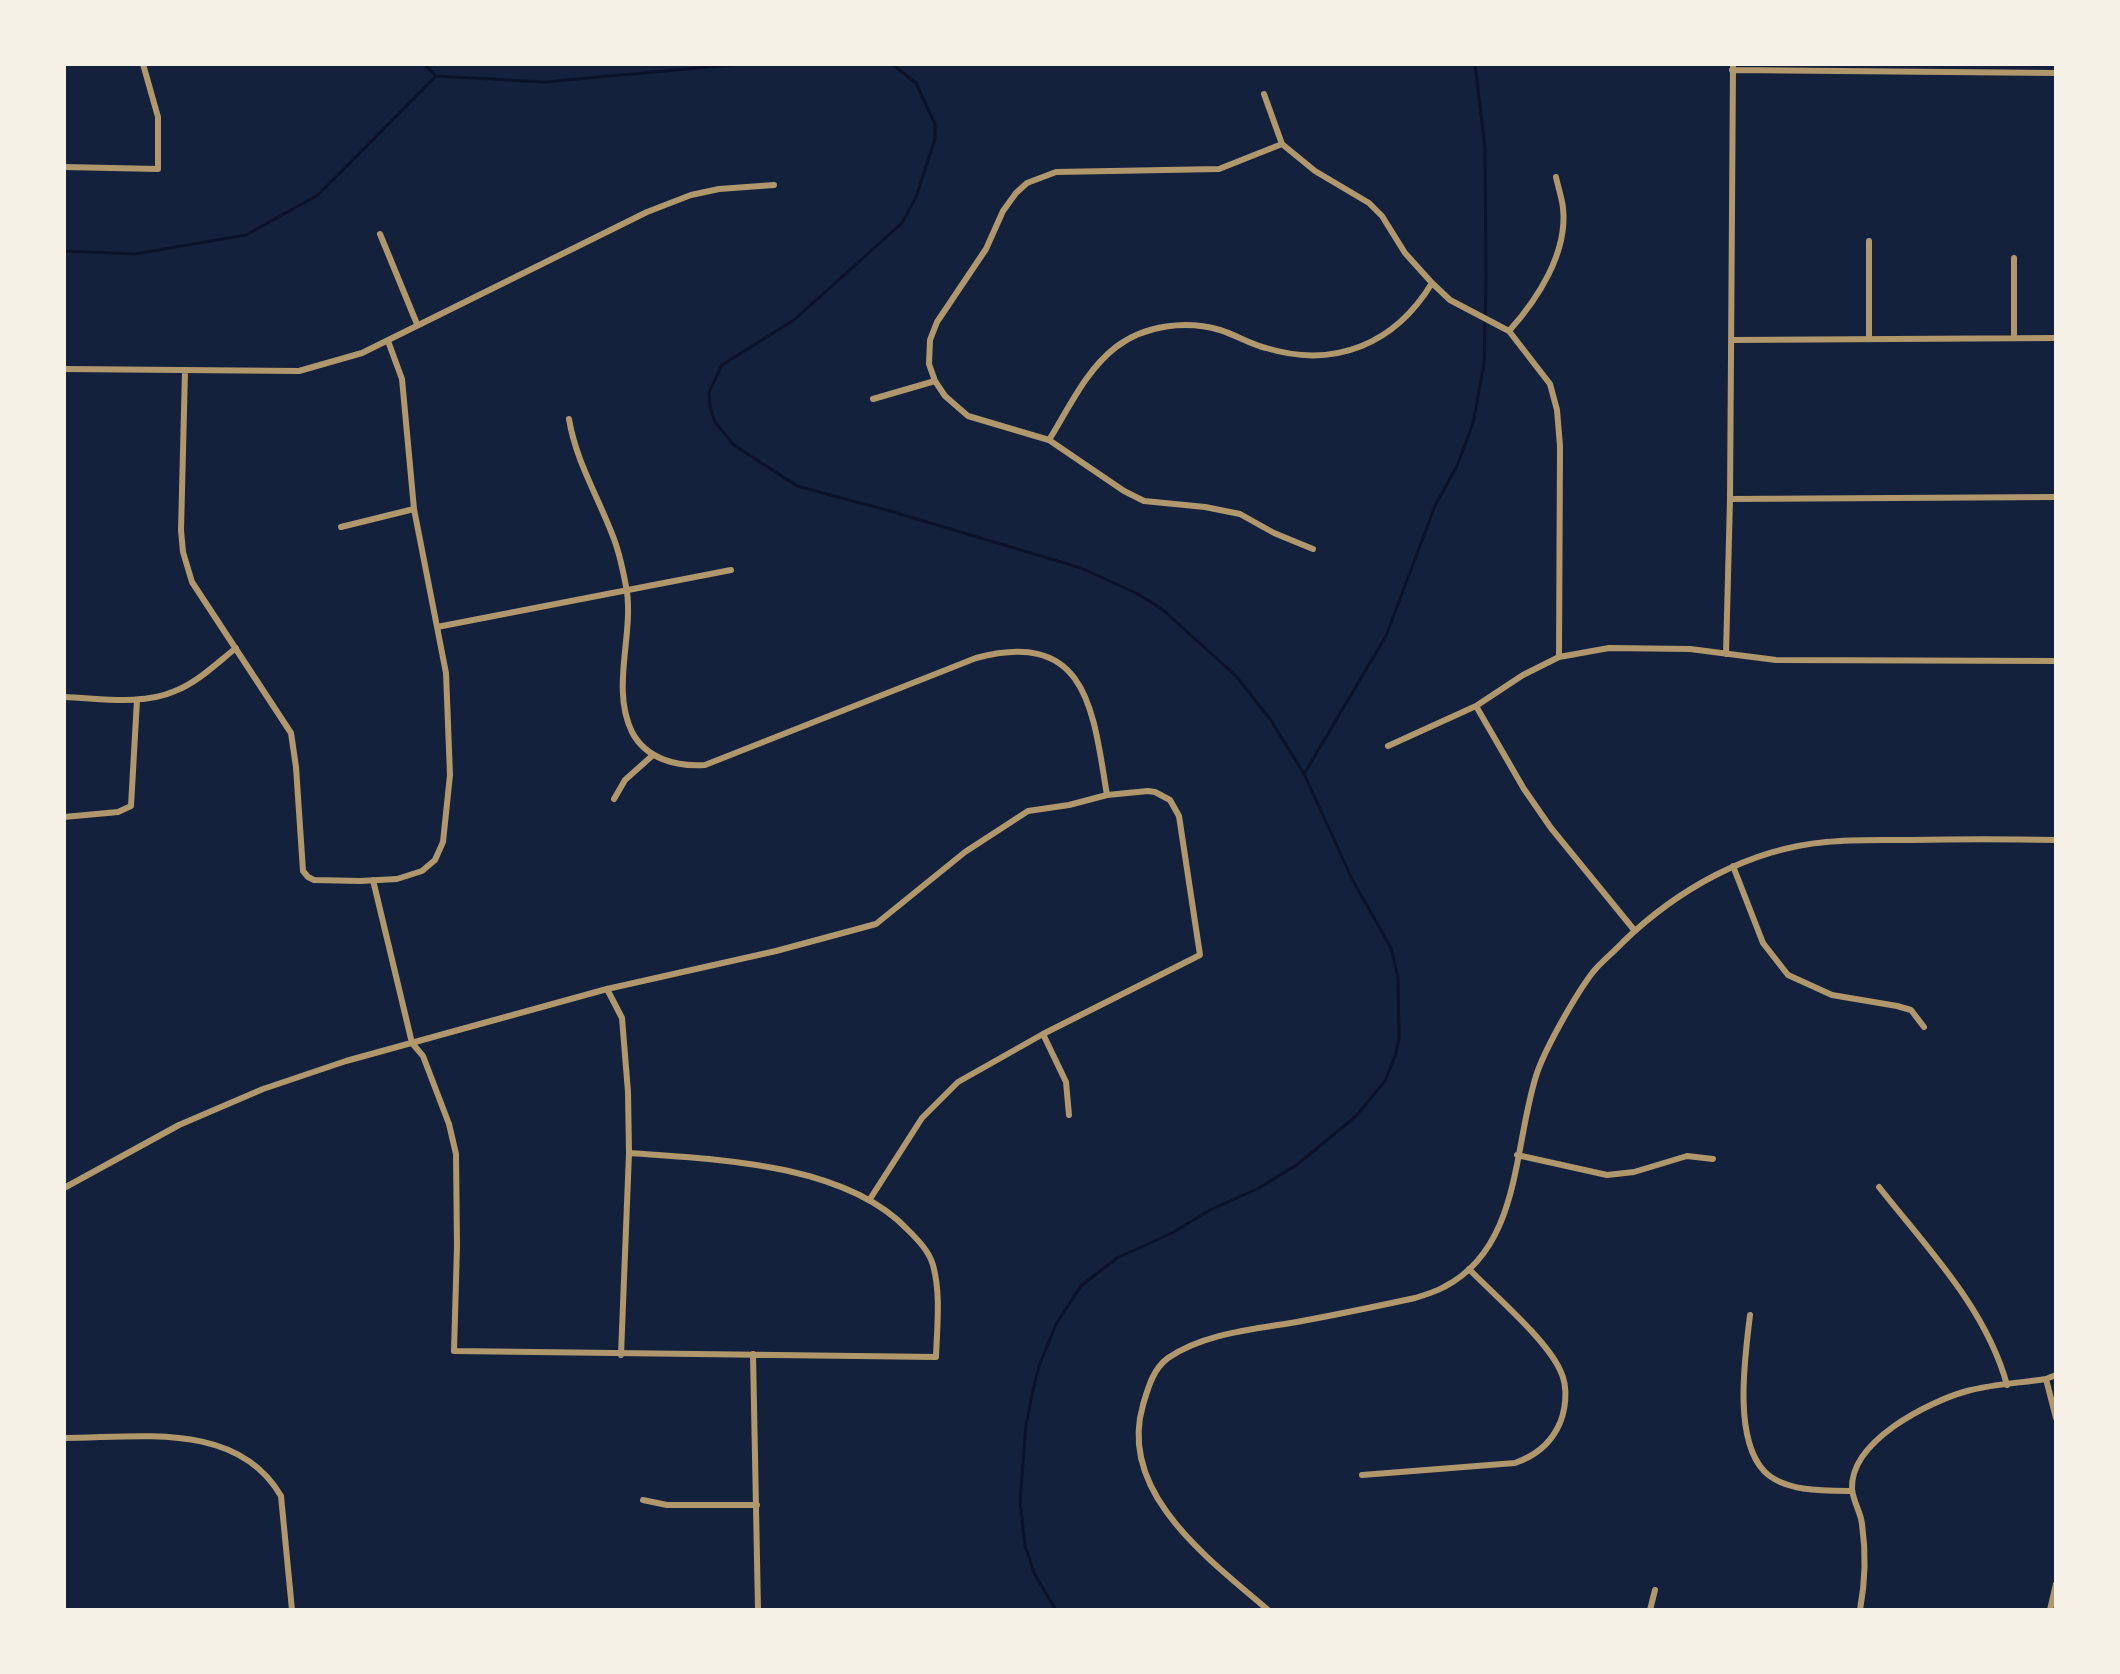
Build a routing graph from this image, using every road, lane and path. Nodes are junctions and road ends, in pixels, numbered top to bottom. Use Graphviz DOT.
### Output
graph roads {
  1 [pos="143,64"];
  2 [pos="1732,67"];
  3 [pos="2056,73"];
  4 [pos="1264,94"];
  5 [pos="1282,144"];
  6 [pos="64,167"];
  7 [pos="1556,177"];
  8 [pos="774,185"];
  9 [pos="380,234"];
  10 [pos="1869,241"];
  11 [pos="2014,258"];
  12 [pos="1432,283"];
  13 [pos="417,324"];
  14 [pos="1509,331"];
  15 [pos="2014,338"];
  16 [pos="2056,338"];
  17 [pos="1869,339"];
  18 [pos="1731,340"];
  19 [pos="388,341"];
  20 [pos="64,369"];
  21 [pos="185,371"];
  22 [pos="935,381"];
  23 [pos="873,399"];
  24 [pos="569,419"];
  25 [pos="1049,440"];
  26 [pos="2056,497"];
  27 [pos="1730,499"];
  28 [pos="414,509"];
  29 [pos="341,527"];
  30 [pos="1313,549"];
  31 [pos="731,570"];
  32 [pos="626,591"];
  33 [pos="437,627"];
  34 [pos="236,648"];
  35 [pos="1726,654"];
  36 [pos="1559,657"];
  37 [pos="2056,661"];
  38 [pos="64,697"];
  39 [pos="137,700"];
  40 [pos="1476,706"];
  41 [pos="1388,746"];
  42 [pos="653,755"];
  43 [pos="1107,795"];
  44 [pos="614,799"];
  45 [pos="64,817"];
  46 [pos="2056,840"];
  47 [pos="1733,866"];
  48 [pos="373,880"];
  49 [pos="1635,931"];
  50 [pos="607,989"];
  51 [pos="1924,1027"];
  52 [pos="1043,1034"];
  53 [pos="412,1043"];
  54 [pos="1069,1115"];
  55 [pos="629,1153"];
  56 [pos="1517,1155"];
  57 [pos="1713,1159"];
  58 [pos="1879,1187"];
  59 [pos="64,1188"];
  60 [pos="870,1199"];
  61 [pos="1469,1269"];
  62 [pos="1750,1315"];
  63 [pos="753,1354"];
  64 [pos="621,1355"];
  65 [pos="2056,1375"];
  66 [pos="2046,1379"];
  67 [pos="2007,1385"];
  68 [pos="2056,1418"];
  69 [pos="64,1438"];
  70 [pos="1362,1475"];
  71 [pos="1852,1491"];
  72 [pos="643,1500"];
  73 [pos="757,1505"];
  74 [pos="2056,1584"];
  75 [pos="1655,1590"];
  76 [pos="292,1610"];
  77 [pos="758,1610"];
  78 [pos="1268,1610"];
  79 [pos="1650,1610"];
  80 [pos="1860,1610"];
  81 [pos="2050,1610"];
  1 -- 6 [label="street"];
  2 -- 3 [label="street"];
  2 -- 18 [label="street"];
  4 -- 5 [label="street"];
  5 -- 12 [label="street"];
  5 -- 22 [label="street"];
  7 -- 14 [label="street"];
  8 -- 13 [label="street"];
  9 -- 13 [label="street"];
  10 -- 17 [label="street"];
  11 -- 15 [label="street"];
  12 -- 14 [label="street"];
  12 -- 25 [label="street"];
  13 -- 19 [label="street"];
  14 -- 36 [label="street"];
  15 -- 16 [label="street"];
  15 -- 17 [label="street"];
  17 -- 18 [label="street"];
  18 -- 27 [label="street"];
  19 -- 21 [label="street"];
  19 -- 28 [label="street"];
  20 -- 21 [label="street"];
  21 -- 34 [label="street"];
  22 -- 23 [label="street"];
  22 -- 25 [label="street"];
  24 -- 32 [label="street"];
  25 -- 30 [label="street"];
  26 -- 27 [label="street"];
  27 -- 35 [label="street"];
  28 -- 29 [label="street"];
  28 -- 33 [label="street"];
  31 -- 32 [label="street"];
  32 -- 33 [label="street"];
  32 -- 42 [label="street"];
  33 -- 48 [label="street"];
  34 -- 39 [label="street"];
  34 -- 48 [label="street"];
  35 -- 36 [label="street"];
  35 -- 37 [label="street"];
  36 -- 40 [label="street"];
  38 -- 39 [label="street"];
  39 -- 45 [label="street"];
  40 -- 41 [label="street"];
  40 -- 49 [label="street"];
  42 -- 43 [label="street"];
  42 -- 44 [label="street"];
  43 -- 50 [label="street"];
  43 -- 52 [label="street"];
  46 -- 47 [label="street"];
  47 -- 49 [label="street"];
  47 -- 51 [label="street"];
  48 -- 53 [label="street"];
  49 -- 56 [label="street"];
  50 -- 53 [label="street"];
  50 -- 55 [label="street"];
  52 -- 54 [label="street"];
  52 -- 60 [label="street"];
  53 -- 59 [label="street"];
  53 -- 64 [label="street"];
  55 -- 60 [label="street"];
  55 -- 64 [label="street"];
  56 -- 57 [label="street"];
  56 -- 61 [label="street"];
  58 -- 67 [label="street"];
  60 -- 63 [label="street"];
  61 -- 70 [label="street"];
  61 -- 78 [label="street"];
  62 -- 71 [label="street"];
  63 -- 64 [label="street"];
  63 -- 73 [label="street"];
  65 -- 66 [label="street"];
  66 -- 67 [label="street"];
  66 -- 68 [label="street"];
  67 -- 71 [label="street"];
  69 -- 76 [label="street"];
  71 -- 80 [label="street"];
  72 -- 73 [label="street"];
  73 -- 77 [label="street"];
  74 -- 81 [label="street"];
  75 -- 79 [label="street"];
}
